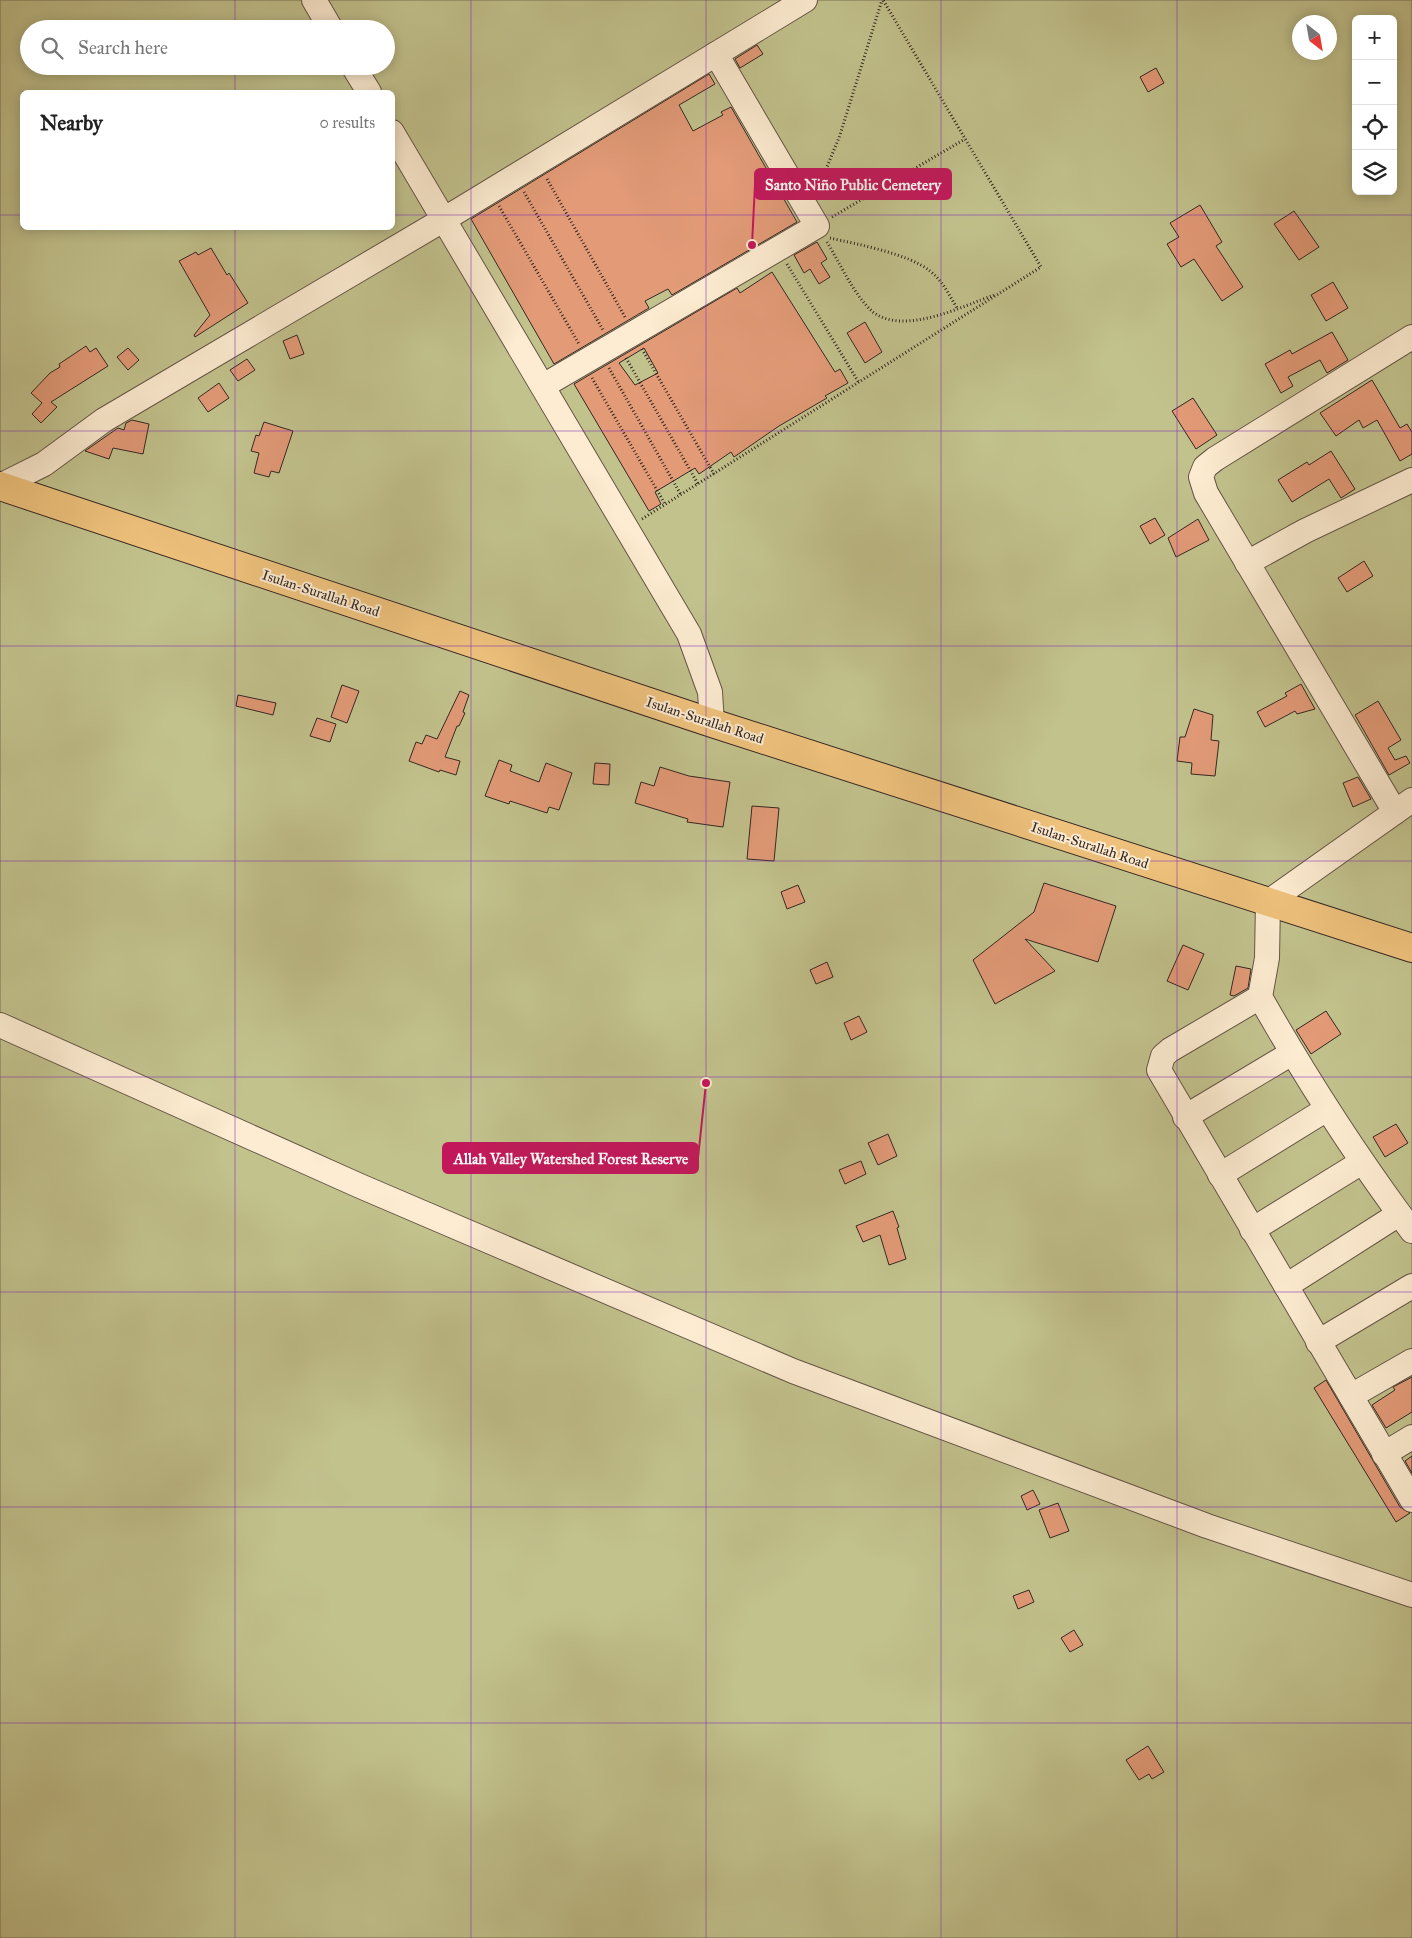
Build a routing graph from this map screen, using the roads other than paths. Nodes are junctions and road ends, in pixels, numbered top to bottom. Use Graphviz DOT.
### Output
graph roads {
  1 [pos="314,0"];
  2 [pos="805,0"];
  3 [pos="326,20"];
  4 [pos="716,54"];
  5 [pos="359,75"];
  6 [pos="368,90"];
  7 [pos="395,137"];
  8 [pos="443,220"];
  9 [pos="1412,337"];
  10 [pos="543,386"];
  11 [pos="1412,480"];
  12 [pos="0,486"];
  13 [pos="1247,563"];
  14 [pos="712,723"];
  15 [pos="1404,806"];
  16 [pos="1268,902"];
  17 [pos="1412,948"];
  18 [pos="1260,997"];
  19 [pos="0,1025"];
  20 [pos="1292,1053"];
  21 [pos="1327,1110"];
  22 [pos="1185,1118"];
  23 [pos="1362,1162"];
  24 [pos="1220,1175"];
  25 [pos="1406,1222"];
  26 [pos="1252,1230"];
  27 [pos="1286,1286"];
  28 [pos="1412,1286"];
  29 [pos="1318,1342"];
  30 [pos="1412,1361"];
  31 [pos="1351,1396"];
  32 [pos="1412,1438"];
  33 [pos="1384,1454"];
  34 [pos="1412,1500"];
  35 [pos="1412,1595"];
  1 -- 3 [label="street"];
  2 -- 4 [label="street"];
  4 -- 8 [label="street"];
  4 -- 10 [label="street"];
  5 -- 6 [label="street"];
  7 -- 8 [label="street"];
  8 -- 10 [label="street"];
  8 -- 12 [label="street"];
  9 -- 13 [label="street"];
  10 -- 14 [label="street"];
  11 -- 13 [label="street"];
  12 -- 14 [label="highway, Isulan-Surallah Road"];
  13 -- 15 [label="street"];
  14 -- 16 [label="highway, Isulan-Surallah Road"];
  15 -- 16 [label="street"];
  16 -- 17 [label="highway, Isulan-Surallah Road"];
  16 -- 18 [label="street"];
  18 -- 20 [label="street"];
  18 -- 22 [label="street"];
  19 -- 35 [label="street"];
  20 -- 21 [label="street"];
  20 -- 22 [label="street"];
  21 -- 23 [label="street"];
  21 -- 24 [label="street"];
  22 -- 24 [label="street"];
  23 -- 25 [label="street"];
  23 -- 26 [label="street"];
  24 -- 26 [label="street"];
  25 -- 27 [label="street"];
  26 -- 27 [label="street"];
  27 -- 29 [label="street"];
  28 -- 29 [label="street"];
  29 -- 31 [label="street"];
  30 -- 31 [label="street"];
  31 -- 33 [label="street"];
  32 -- 33 [label="street"];
  33 -- 34 [label="street"];
}
